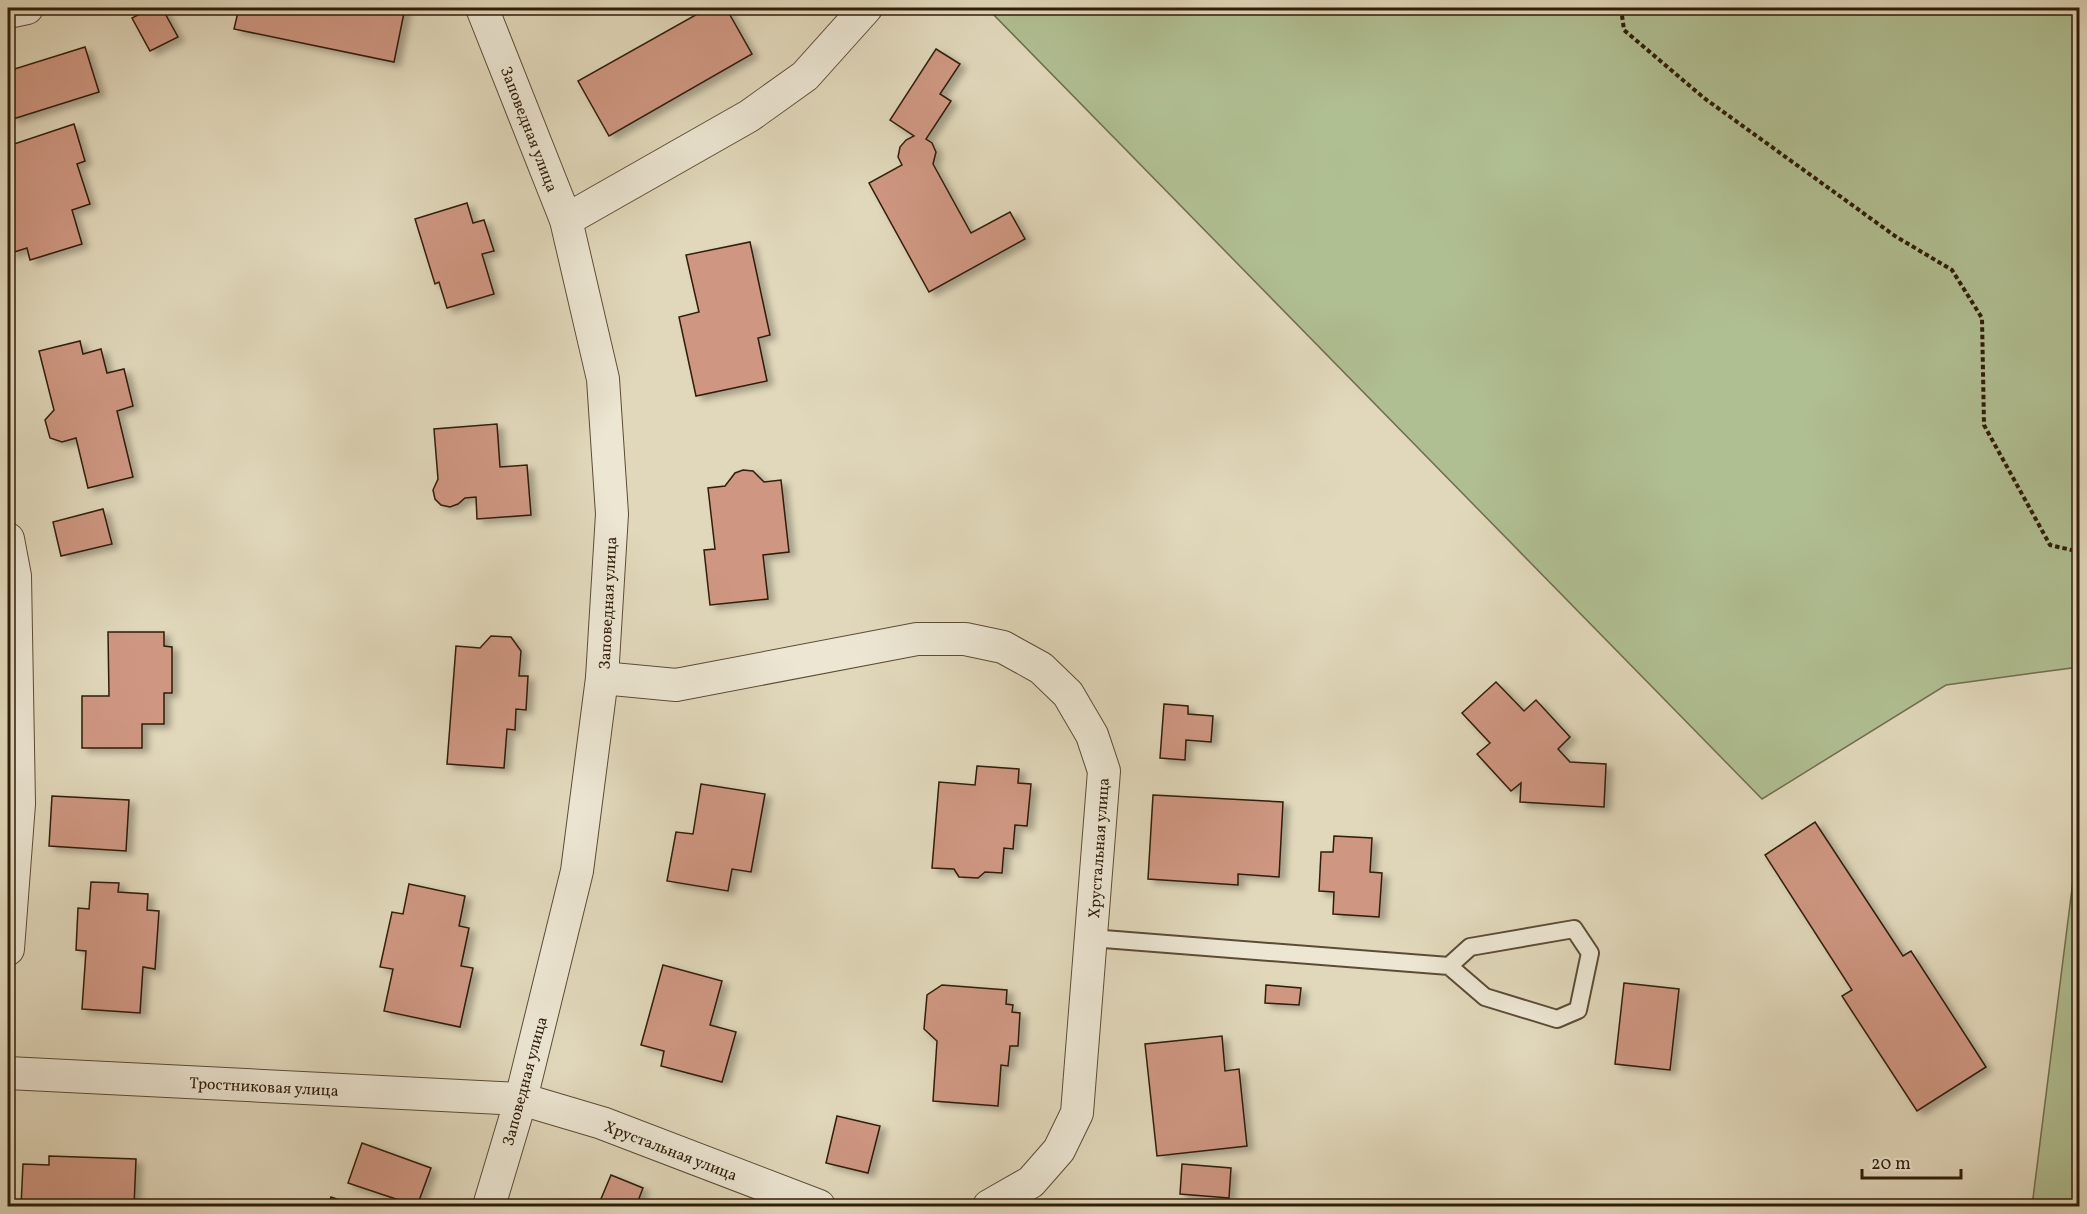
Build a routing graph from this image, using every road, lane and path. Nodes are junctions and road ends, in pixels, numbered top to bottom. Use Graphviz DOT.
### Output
graph roads {
  1 [pos="27,8"];
  2 [pos="482,8"];
  3 [pos="866,8"];
  4 [pos="1621,8"];
  5 [pos="8,12"];
  6 [pos="566,220"];
  7 [pos="8,539"];
  8 [pos="2079,552"];
  9 [pos="602,678"];
  10 [pos="1091,938"];
  11 [pos="8,949"];
  12 [pos="1449,966"];
  13 [pos="8,1073"];
  14 [pos="521,1099"];
  15 [pos="489,1206"];
  16 [pos="819,1206"];
  17 [pos="989,1206"];
  1 -- 5 [label="street"];
  2 -- 6 [label="street, Заповедная улица"];
  3 -- 6 [label="street"];
  4 -- 8 [label="path"];
  6 -- 9 [label="street, Заповедная улица"];
  7 -- 11 [label="street"];
  9 -- 10 [label="street, Хрустальная улица"];
  9 -- 14 [label="street, Заповедная улица"];
  10 -- 12 [label="lane"];
  10 -- 17 [label="street, Хрустальная улица"];
  12 -- 12 [label="lane"];
  13 -- 14 [label="street, Тростниковая улица"];
  14 -- 15 [label="street, Заповедная улица"];
  14 -- 16 [label="street, Хрустальная улица"];
}
